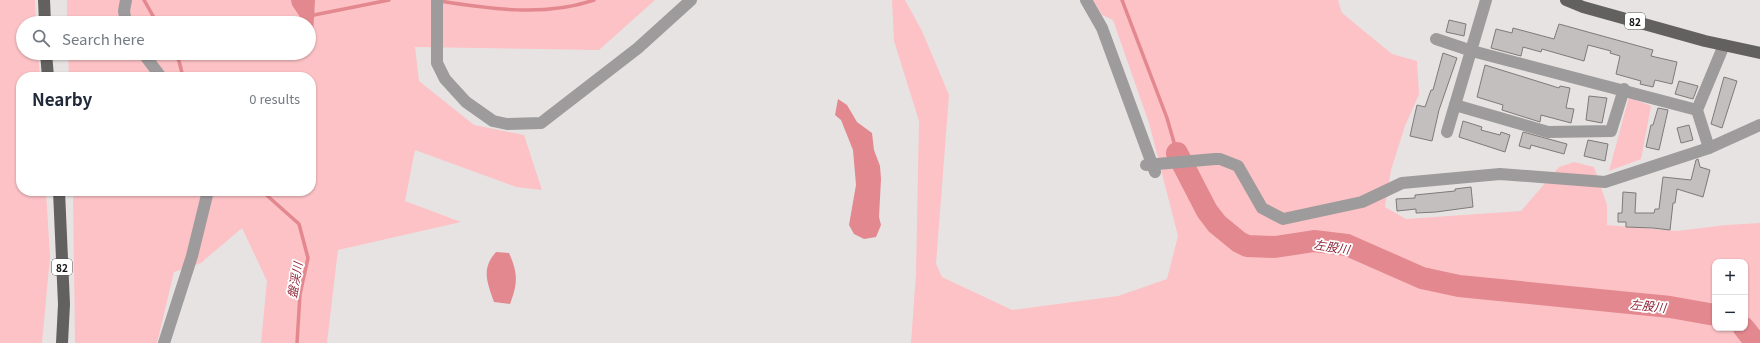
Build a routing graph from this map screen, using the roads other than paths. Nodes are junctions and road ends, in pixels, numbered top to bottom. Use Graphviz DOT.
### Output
graph roads {
  1 [pos="44,0"];
  2 [pos="126,0"];
  3 [pos="437,0"];
  4 [pos="691,0"];
  5 [pos="1086,0"];
  6 [pos="1486,0"];
  7 [pos="1566,0"];
  8 [pos="45,16"];
  9 [pos="125,16"];
  10 [pos="1436,39"];
  11 [pos="1724,45"];
  12 [pos="1472,51"];
  13 [pos="1760,53"];
  14 [pos="47,60"];
  15 [pos="148,60"];
  16 [pos="48,72"];
  17 [pos="156,72"];
  18 [pos="1624,89"];
  19 [pos="1456,105"];
  20 [pos="1697,110"];
  21 [pos="1760,125"];
  22 [pos="1448,132"];
  23 [pos="1709,148"];
  24 [pos="58,196"];
  25 [pos="207,196"];
  26 [pos="62,343"];
  27 [pos="164,343"];
  1 -- 8 [label="main road"];
  2 -- 9 [label="street"];
  3 -- 4 [label="street"];
  5 -- 23 [label="street, bridge"];
  6 -- 12 [label="street"];
  7 -- 11 [label="main road, 82"];
  10 -- 12 [label="street"];
  11 -- 13 [label="main road, 82"];
  11 -- 20 [label="street"];
  12 -- 18 [label="street"];
  12 -- 19 [label="street"];
  14 -- 16 [label="main road"];
  15 -- 17 [label="street"];
  18 -- 19 [label="street"];
  18 -- 20 [label="street"];
  19 -- 22 [label="street"];
  20 -- 23 [label="street"];
  21 -- 23 [label="street"];
  24 -- 26 [label="main road, 82"];
  25 -- 27 [label="street"];
}
